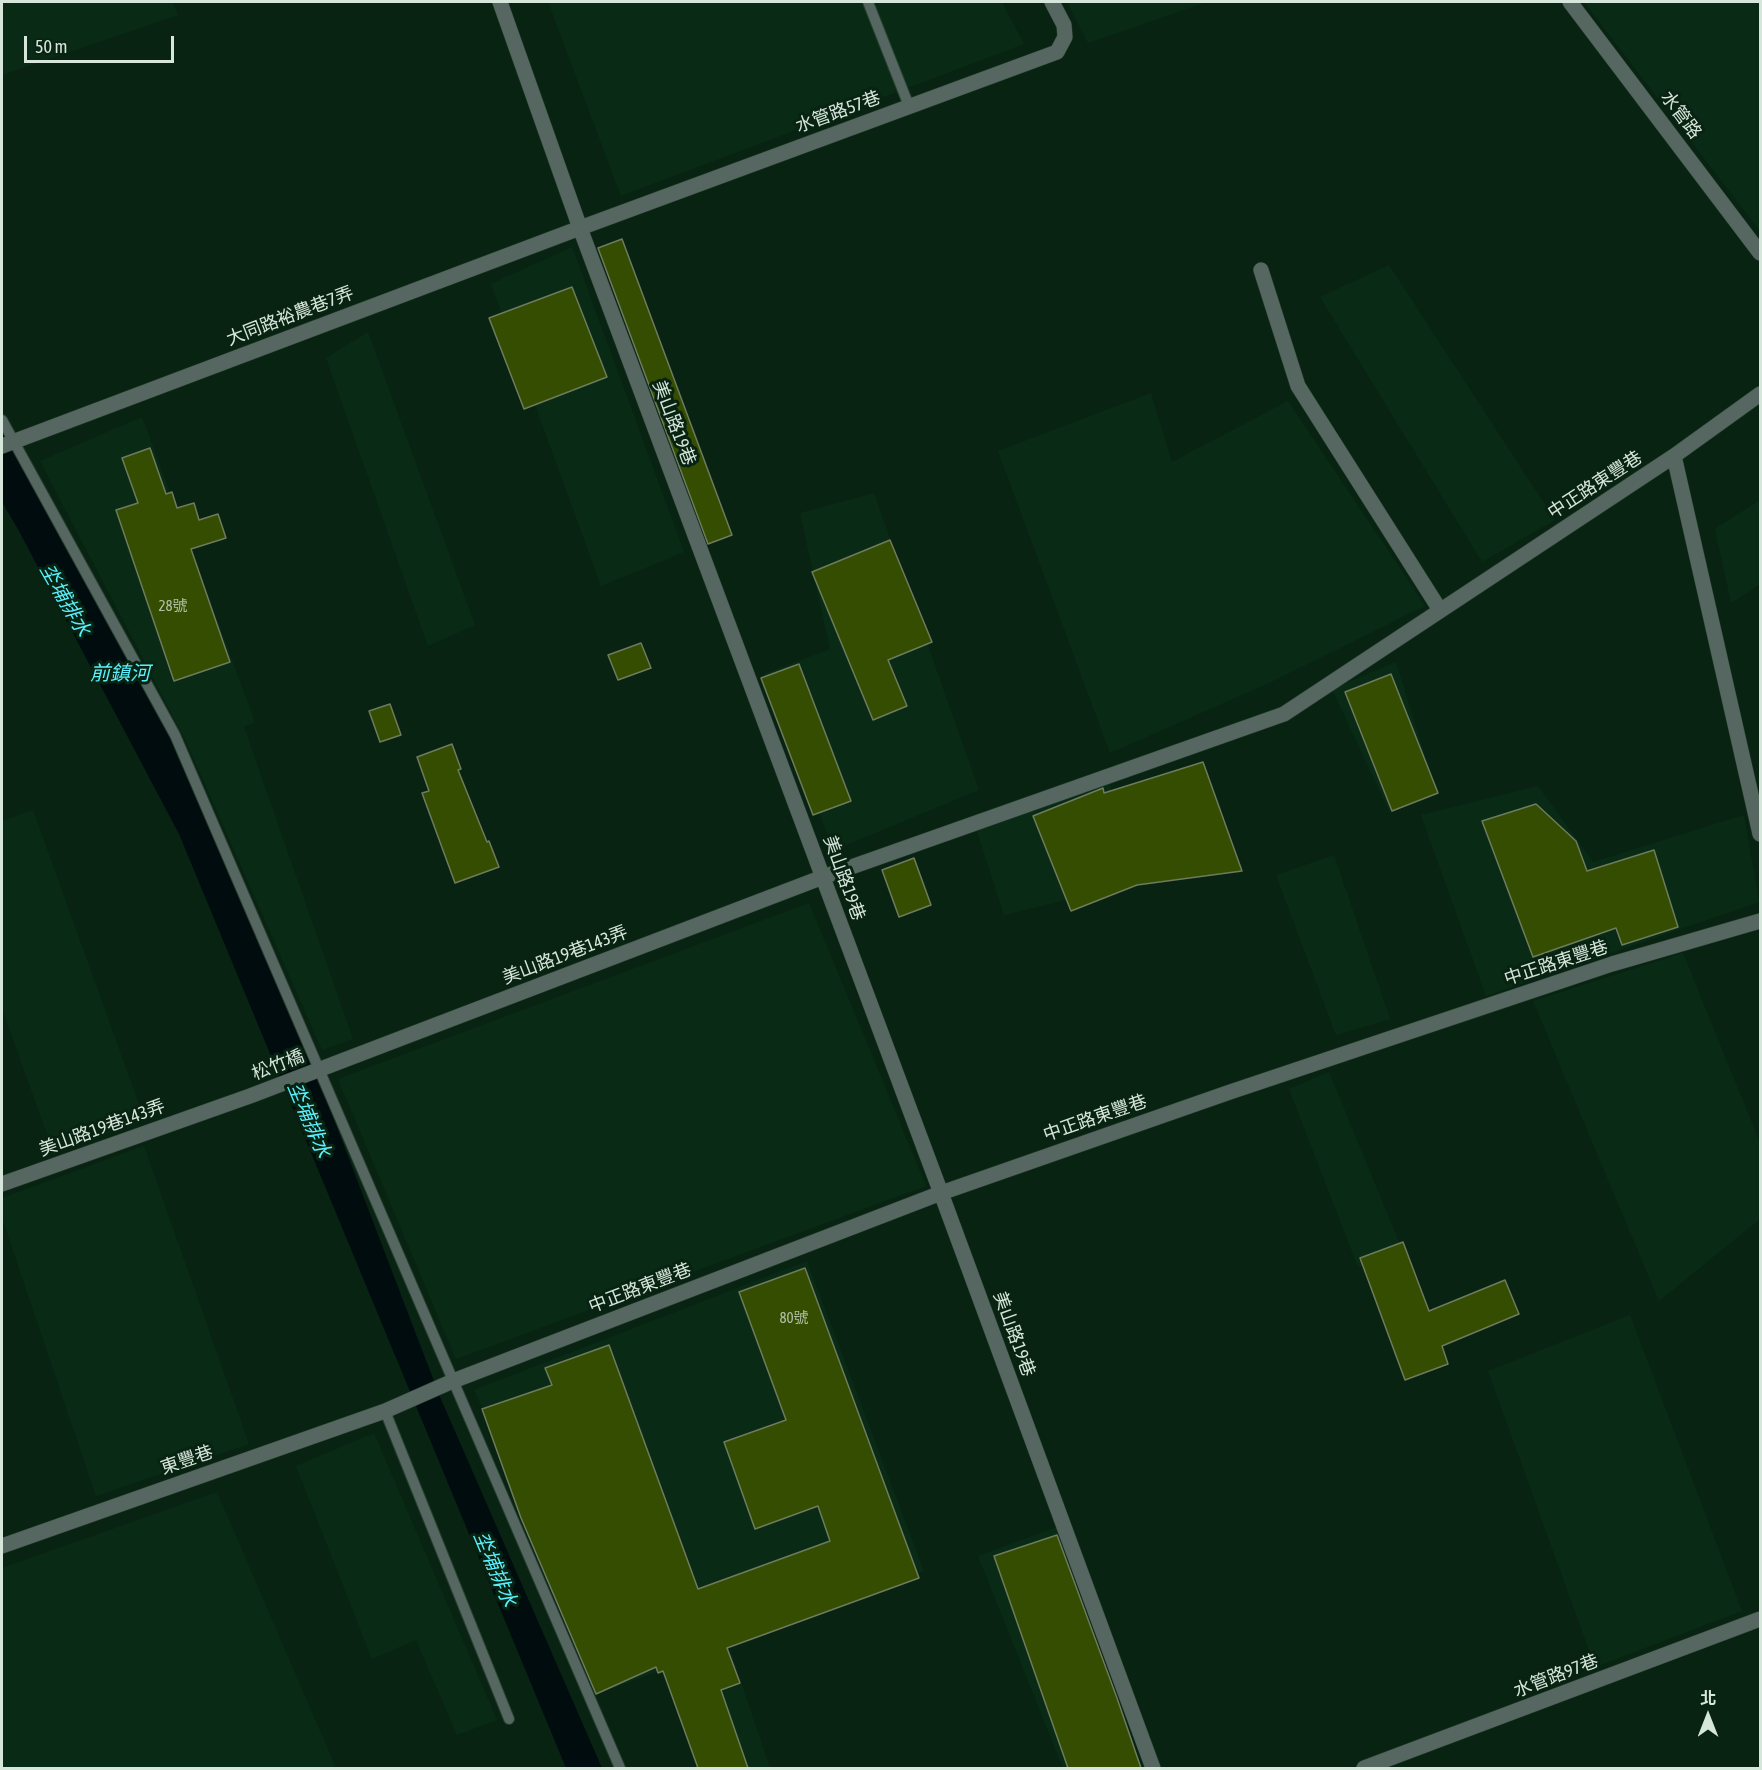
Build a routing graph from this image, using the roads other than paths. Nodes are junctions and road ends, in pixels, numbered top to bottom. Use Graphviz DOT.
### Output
graph roads {
  1 [pos="500,2"];
  2 [pos="868,2"];
  3 [pos="1052,2"];
  4 [pos="1570,2"];
  5 [pos="909,106"];
  6 [pos="580,228"];
  7 [pos="1761,253"];
  8 [pos="1261,270"];
  9 [pos="1761,394"];
  10 [pos="2,420"];
  11 [pos="8,443"];
  12 [pos="1674,456"];
  13 [pos="1440,610"];
  14 [pos="1760,832"];
  15 [pos="823,877"];
  16 [pos="1761,921"];
  17 [pos="320,1069"];
  18 [pos="250,1096"];
  19 [pos="2,1184"];
  20 [pos="941,1193"];
  21 [pos="453,1381"];
  22 [pos="385,1411"];
  23 [pos="2,1546"];
  24 [pos="1761,1619"];
  25 [pos="509,1719"];
  26 [pos="620,1768"];
  27 [pos="1153,1768"];
  28 [pos="1364,1768"];
  1 -- 6 [label="street, 美山路19巷"];
  2 -- 5 [label="lane"];
  3 -- 5 [label="street, 水管路57巷"];
  4 -- 7 [label="street, 水管路"];
  5 -- 6 [label="street, 水管路57巷"];
  6 -- 11 [label="street, 大同路裕農巷7弄"];
  6 -- 15 [label="street, 美山路19巷"];
  8 -- 13 [label="street"];
  9 -- 12 [label="street, 中正路東豐巷"];
  10 -- 11 [label="lane"];
  11 -- 17 [label="lane"];
  12 -- 13 [label="street, 中正路東豐巷"];
  12 -- 14 [label="street"];
  13 -- 15 [label="street, 中正路東豐巷"];
  15 -- 17 [label="street, 美山路19巷143弄"];
  15 -- 20 [label="street, 美山路19巷"];
  16 -- 20 [label="street, 中正路東豐巷"];
  17 -- 18 [label="street, 松竹橋"];
  17 -- 21 [label="lane"];
  18 -- 19 [label="street, 美山路19巷143弄"];
  20 -- 21 [label="street, 中正路東豐巷"];
  20 -- 27 [label="street, 美山路19巷"];
  21 -- 22 [label="street, 中正路東豐巷"];
  21 -- 26 [label="lane"];
  22 -- 23 [label="street, 東豐巷"];
  22 -- 25 [label="lane"];
  24 -- 28 [label="street, 水管路97巷"];
}
